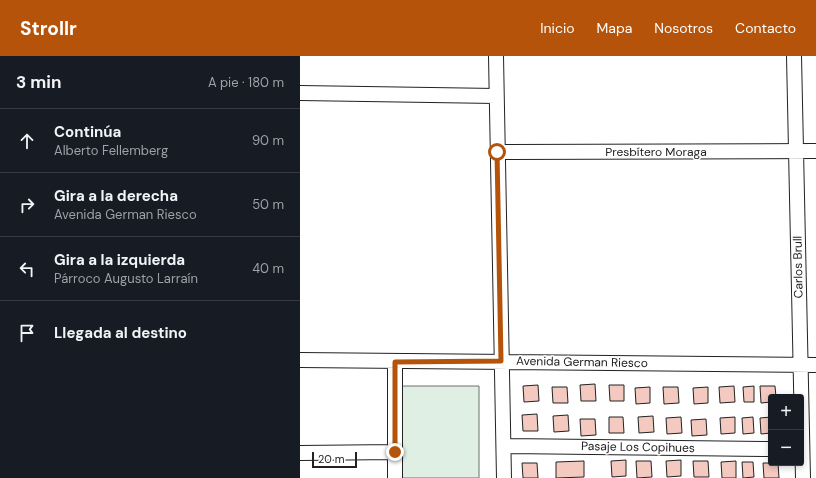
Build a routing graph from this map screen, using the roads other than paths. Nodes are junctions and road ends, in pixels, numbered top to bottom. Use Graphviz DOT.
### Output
graph roads {
  1 [pos="496,56"];
  2 [pos="794,56"];
  3 [pos="300,93"];
  4 [pos="496,96"];
  5 [pos="816,151"];
  6 [pos="497,152"];
  7 [pos="796,152"];
  8 [pos="300,360"];
  9 [pos="501,361"];
  10 [pos="395,362"];
  11 [pos="800,366"];
  12 [pos="816,366"];
  13 [pos="802,430"];
  14 [pos="504,446"];
  15 [pos="768,449"];
  16 [pos="395,452"];
  17 [pos="300,453"];
  18 [pos="803,466"];
  19 [pos="395,478"];
  20 [pos="504,478"];
  21 [pos="804,478"];
  1 -- 4 [label="street"];
  2 -- 7 [label="street, Carlos Brull"];
  3 -- 4 [label="street"];
  4 -- 6 [label="street"];
  5 -- 7 [label="street, Presbítero Moraga"];
  6 -- 7 [label="street, Presbítero Moraga"];
  6 -- 9 [label="street"];
  7 -- 11 [label="street, Carlos Brull"];
  8 -- 10 [label="street, Avenida German Riesco"];
  9 -- 10 [label="street, Avenida German Riesco"];
  9 -- 11 [label="street, Avenida German Riesco"];
  9 -- 14 [label="street"];
  10 -- 16 [label="street"];
  11 -- 12 [label="street, Avenida German Riesco"];
  11 -- 13 [label="street, Carlos Brull"];
  14 -- 15 [label="street, Pasaje Los Copihues"];
  14 -- 20 [label="street"];
  16 -- 17 [label="street"];
  16 -- 19 [label="street"];
  18 -- 21 [label="street, Carlos Brull"];
}
